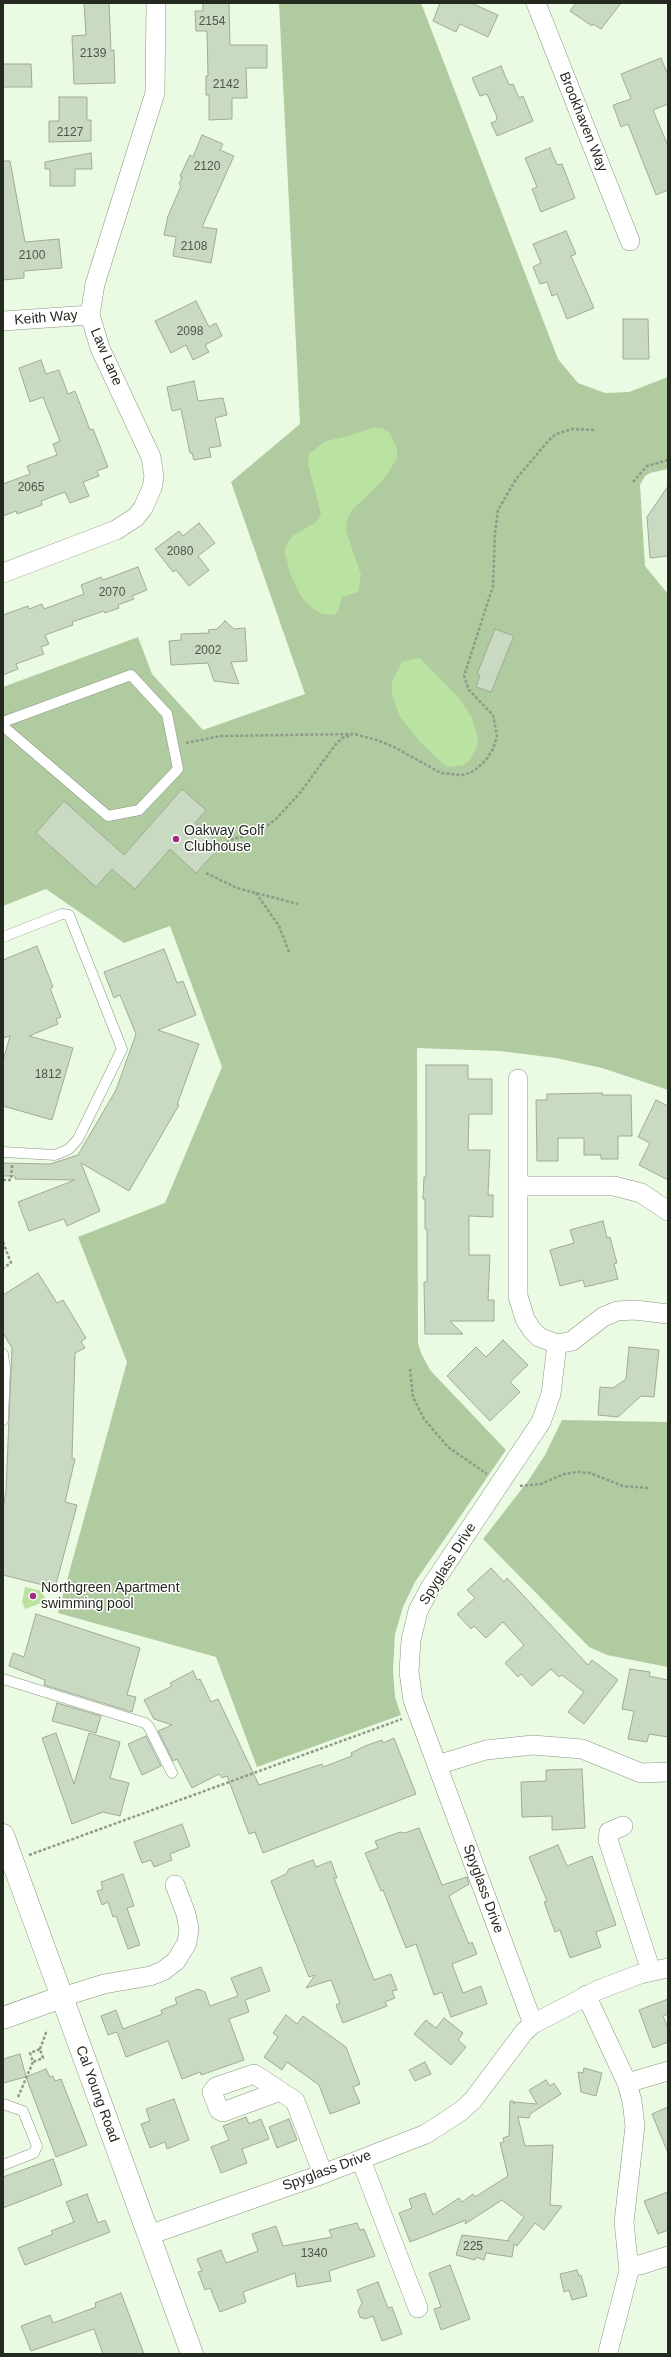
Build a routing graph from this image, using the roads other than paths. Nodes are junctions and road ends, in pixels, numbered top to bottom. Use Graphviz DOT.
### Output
graph roads {
  1 [pos="156,3"];
  2 [pos="536,3"];
  3 [pos="630,241"];
  4 [pos="90,315"];
  5 [pos="3,321"];
  6 [pos="3,573"];
  7 [pos="3,722"];
  8 [pos="3,726"];
  9 [pos="3,937"];
  10 [pos="518,1079"];
  11 [pos="8,1153"];
  12 [pos="518,1186"];
  13 [pos="668,1211"];
  14 [pos="668,1314"];
  15 [pos="557,1344"];
  16 [pos="3,1354"];
  17 [pos="3,1420"];
  18 [pos="3,1678"];
  19 [pos="437,1765"];
  20 [pos="668,1772"];
  21 [pos="172,1773"];
  22 [pos="623,1826"];
  23 [pos="3,1835"];
  24 [pos="175,1885"];
  25 [pos="659,1970"];
  26 [pos="586,1996"];
  27 [pos="62,1998"];
  28 [pos="3,2018"];
  29 [pos="533,2024"];
  30 [pos="668,2071"];
  31 [pos="627,2082"];
  32 [pos="280,2091"];
  33 [pos="3,2104"];
  34 [pos="361,2160"];
  35 [pos="3,2165"];
  36 [pos="323,2174"];
  37 [pos="148,2234"];
  38 [pos="668,2256"];
  39 [pos="628,2264"];
  40 [pos="418,2308"];
  41 [pos="608,2352"];
  42 [pos="192,2354"];
  1 -- 4 [label="street, Law Lane"];
  2 -- 3 [label="street, Brookhaven Way"];
  4 -- 5 [label="street, Keith Way"];
  4 -- 6 [label="street, Law Lane"];
  7 -- 8 [label="lane"];
  9 -- 11 [label="lane"];
  10 -- 12 [label="street"];
  12 -- 13 [label="street"];
  12 -- 15 [label="street"];
  14 -- 15 [label="street"];
  15 -- 19 [label="street, Spyglass Drive"];
  16 -- 17 [label="lane"];
  18 -- 21 [label="lane"];
  19 -- 20 [label="street"];
  19 -- 29 [label="street, Spyglass Drive"];
  22 -- 25 [label="street"];
  23 -- 27 [label="main road, Cal Young Road"];
  24 -- 27 [label="street"];
  25 -- 26 [label="street, Spyglass Drive"];
  26 -- 29 [label="street, Spyglass Drive"];
  26 -- 31 [label="street"];
  27 -- 28 [label="main road"];
  27 -- 37 [label="main road, Cal Young Road"];
  29 -- 34 [label="street, Spyglass Drive"];
  30 -- 31 [label="street"];
  31 -- 39 [label="street"];
  32 -- 36 [label="street"];
  33 -- 35 [label="lane"];
  34 -- 36 [label="street, Spyglass Drive"];
  34 -- 40 [label="street"];
  36 -- 37 [label="street, Spyglass Drive"];
  37 -- 42 [label="main road, Cal Young Road"];
  38 -- 39 [label="street"];
  39 -- 41 [label="street"];
}
